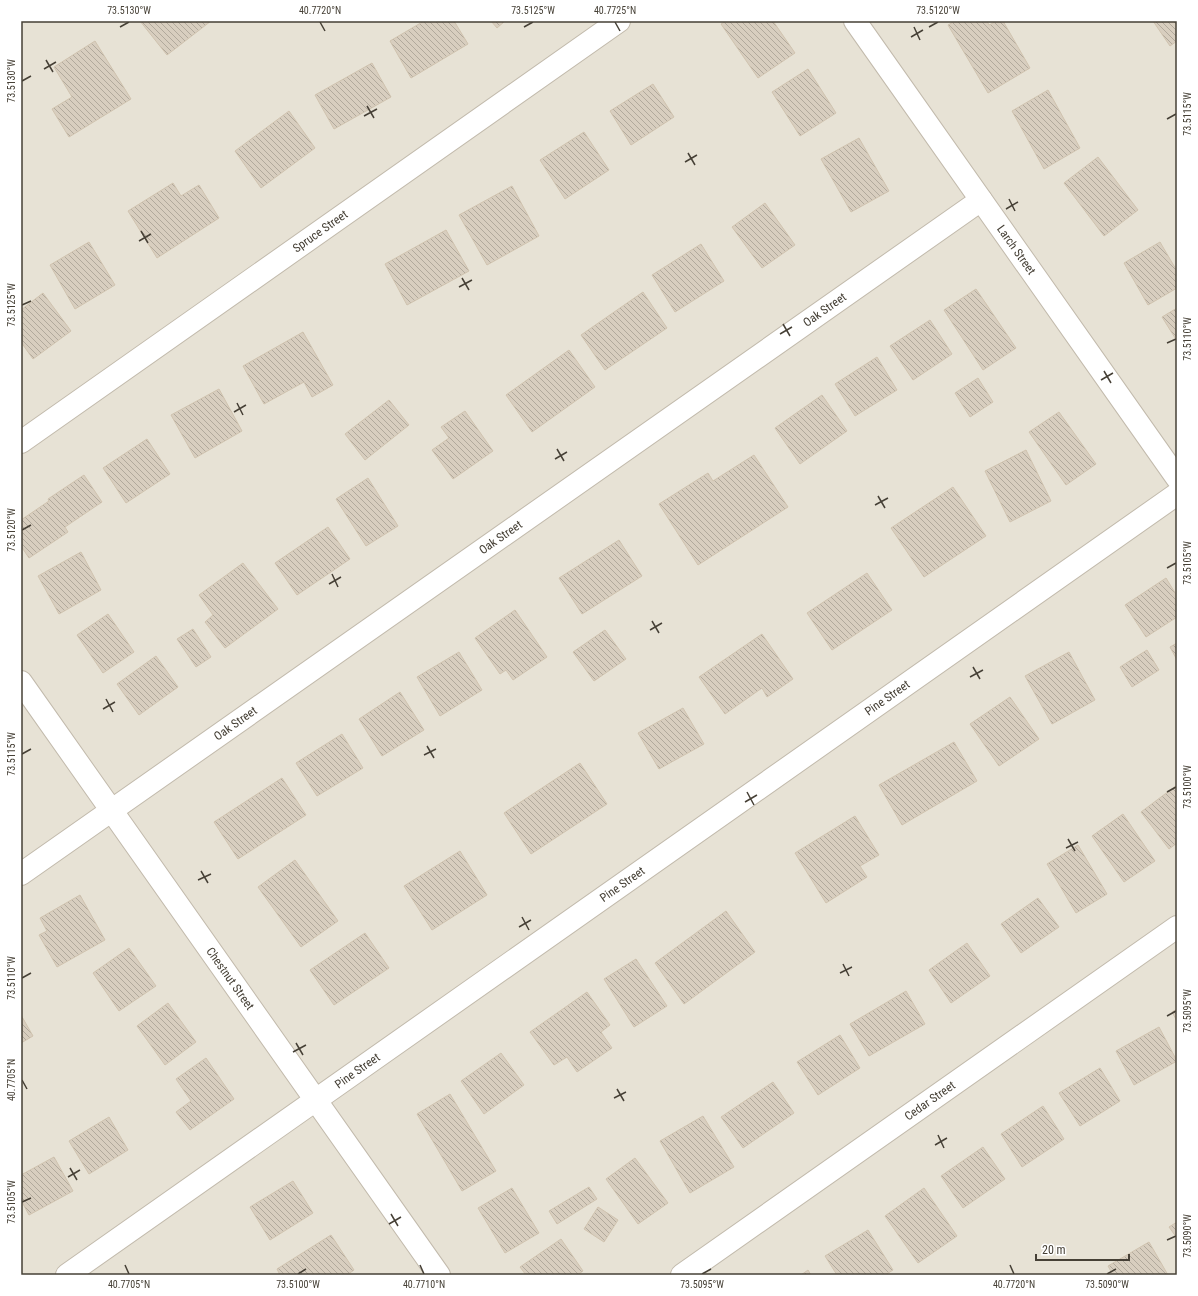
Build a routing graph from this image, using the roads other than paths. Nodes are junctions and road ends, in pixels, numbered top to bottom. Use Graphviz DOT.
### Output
graph roads {
  1 [pos="619,21"];
  2 [pos="855,21"];
  3 [pos="981,200"];
  4 [pos="21,442"];
  5 [pos="1177,478"];
  6 [pos="1177,494"];
  7 [pos="21,682"];
  8 [pos="112,810"];
  9 [pos="21,874"];
  10 [pos="1177,927"];
  11 [pos="316,1100"];
  12 [pos="67,1275"];
  13 [pos="439,1275"];
  14 [pos="682,1275"];
  1 -- 4 [label="street, Spruce Street"];
  2 -- 3 [label="street, Larch Street"];
  3 -- 5 [label="street, Larch Street"];
  3 -- 8 [label="street, Oak Street"];
  6 -- 11 [label="street, Pine Street"];
  7 -- 8 [label="street, Chestnut Street"];
  8 -- 9 [label="street, Oak Street"];
  8 -- 11 [label="street, Chestnut Street"];
  10 -- 14 [label="street, Cedar Street"];
  11 -- 12 [label="street, Pine Street"];
  11 -- 13 [label="street, Chestnut Street"];
}
